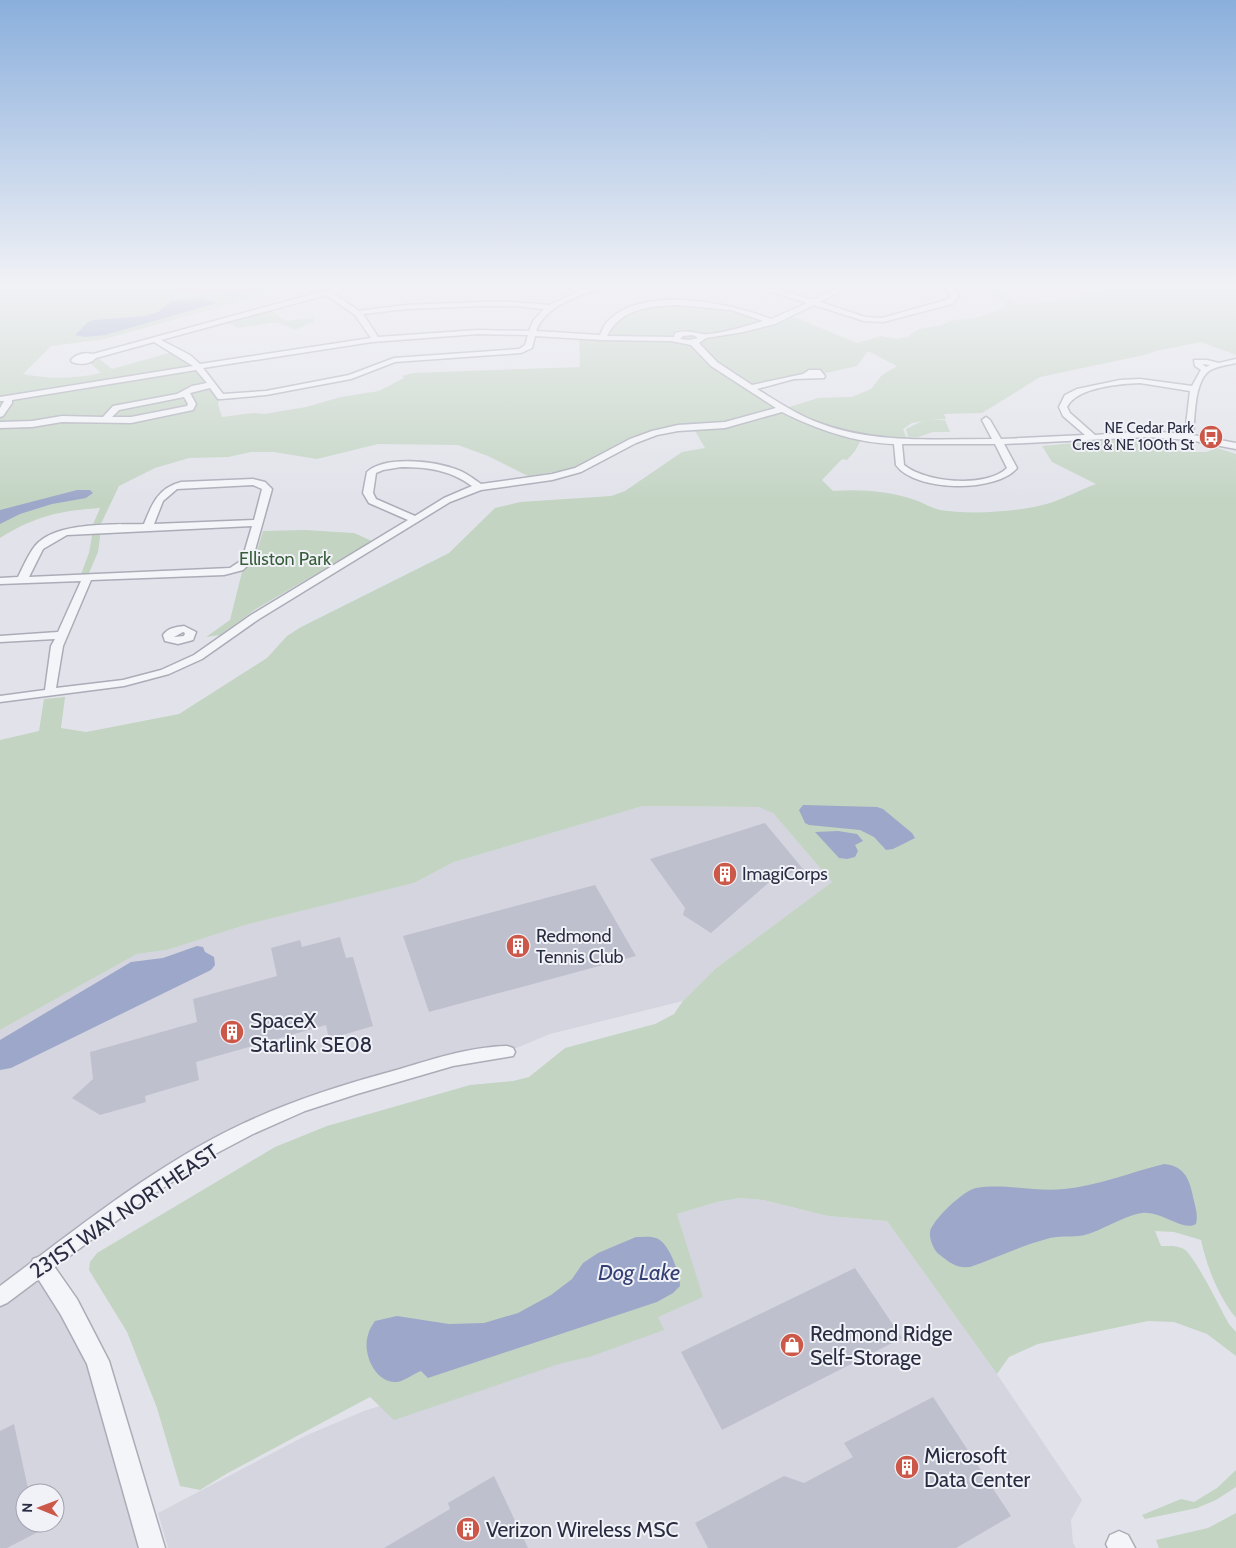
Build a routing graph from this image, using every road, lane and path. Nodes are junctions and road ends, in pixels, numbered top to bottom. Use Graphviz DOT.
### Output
graph roads {
  1 [pos="188,357"];
  2 [pos="256,357"];
  3 [pos="433,357"];
  4 [pos="708,357"];
  5 [pos="1236,361"];
  6 [pos="198,367"];
  7 [pos="806,376"];
  8 [pos="210,385"];
  9 [pos="750,388"];
  10 [pos="1195,389"];
  11 [pos="186,392"];
  12 [pos="4,399"];
  13 [pos="783,409"];
  14 [pos="0,414"];
  15 [pos="105,420"];
  16 [pos="986,420"];
  17 [pos="0,425"];
  18 [pos="1092,437"];
  19 [pos="1189,437"];
  20 [pos="898,442"];
  21 [pos="999,442"];
  22 [pos="1236,446"];
  23 [pos="479,487"];
  24 [pos="417,520"];
  25 [pos="257,523"];
  26 [pos="148,527"];
  27 [pos="87,578"];
  28 [pos="22,580"];
  29 [pos="0,581"];
  30 [pos="61,635"];
  31 [pos="189,638"];
  32 [pos="0,639"];
  33 [pos="211,649"];
  34 [pos="50,693"];
  35 [pos="0,699"];
  36 [pos="507,1052"];
  37 [pos="41,1266"];
  38 [pos="0,1296"];
  39 [pos="152,1548"];
  1 -- 6 [label="street"];
  2 -- 6 [label="street"];
  3 -- 8 [label="street"];
  4 -- 9 [label="street"];
  5 -- 10 [label="street"];
  6 -- 8 [label="street"];
  6 -- 12 [label="street"];
  7 -- 9 [label="street"];
  8 -- 11 [label="street"];
  9 -- 13 [label="street"];
  10 -- 18 [label="street"];
  10 -- 19 [label="street"];
  11 -- 15 [label="street"];
  11 -- 15 [label="street"];
  12 -- 14 [label="street"];
  13 -- 20 [label="street"];
  13 -- 23 [label="street"];
  15 -- 17 [label="street"];
  16 -- 21 [label="street"];
  18 -- 19 [label="street"];
  18 -- 21 [label="street"];
  19 -- 22 [label="street"];
  20 -- 21 [label="street"];
  20 -- 21 [label="street"];
  23 -- 24 [label="street"];
  23 -- 24 [label="street"];
  24 -- 33 [label="street"];
  25 -- 26 [label="street"];
  25 -- 26 [label="street"];
  25 -- 27 [label="street"];
  26 -- 28 [label="street"];
  27 -- 28 [label="street"];
  27 -- 30 [label="street"];
  28 -- 29 [label="street"];
  30 -- 32 [label="street"];
  30 -- 34 [label="street"];
  31 -- 33 [label="street"];
  33 -- 34 [label="street"];
  34 -- 35 [label="street"];
  36 -- 37 [label="street, 231ST WAY NORTHEAST"];
  37 -- 38 [label="street, 231ST WAY NORTHEAST"];
  37 -- 39 [label="street"];
}
